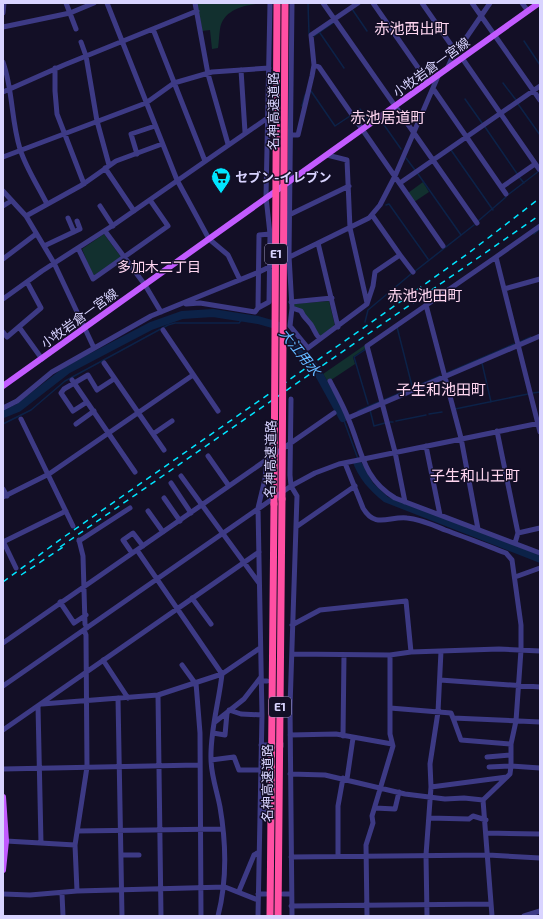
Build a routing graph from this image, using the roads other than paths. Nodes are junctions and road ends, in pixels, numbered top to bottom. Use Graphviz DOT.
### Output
graph roads {
  1 [pos="4,3"];
  2 [pos="66,3"];
  3 [pos="94,3"];
  4 [pos="107,3"];
  5 [pos="195,3"];
  6 [pos="270,3"];
  7 [pos="277,3"];
  8 [pos="285,3"];
  9 [pos="292,3"];
  10 [pos="323,3"];
  11 [pos="358,3"];
  12 [pos="373,3"];
  13 [pos="422,3"];
  14 [pos="472,3"];
  15 [pos="490,3"];
  16 [pos="522,3"];
  17 [pos="539,3"];
  18 [pos="197,11"];
  19 [pos="528,11"];
  20 [pos="3,13"];
  21 [pos="70,13"];
  22 [pos="481,16"];
  23 [pos="335,19"];
  24 [pos="3,27"];
  25 [pos="76,29"];
  26 [pos="153,29"];
  27 [pos="494,35"];
  28 [pos="121,41"];
  29 [pos="81,42"];
  30 [pos="456,52"];
  31 [pos="86,56"];
  32 [pos="462,58"];
  33 [pos="3,62"];
  34 [pos="314,65"];
  35 [pos="55,68"];
  36 [pos="269,68"];
  37 [pos="447,69"];
  38 [pos="242,70"];
  39 [pos="208,74"];
  40 [pos="439,74"];
  41 [pos="428,82"];
  42 [pos="174,84"];
  43 [pos="540,86"];
  44 [pos="269,87"];
  45 [pos="292,87"];
  46 [pos="10,88"];
  47 [pos="434,90"];
  48 [pos="533,90"];
  49 [pos="3,92"];
  50 [pos="540,100"];
  51 [pos="146,103"];
  52 [pos="395,106"];
  53 [pos="500,113"];
  54 [pos="269,117"];
  55 [pos="97,120"];
  56 [pos="155,126"];
  57 [pos="362,129"];
  58 [pos="245,132"];
  59 [pos="414,132"];
  60 [pos="64,134"];
  61 [pos="292,135"];
  62 [pos="466,137"];
  63 [pos="162,144"];
  64 [pos="228,144"];
  65 [pos="20,150"];
  66 [pos="137,154"];
  67 [pos="327,155"];
  68 [pos="3,157"];
  69 [pos="433,160"];
  70 [pos="205,161"];
  71 [pos="535,164"];
  72 [pos="107,166"];
  73 [pos="539,169"];
  74 [pos="395,176"];
  75 [pos="177,180"];
  76 [pos="291,180"];
  77 [pos="400,183"];
  78 [pos="84,184"];
  79 [pos="349,186"];
  80 [pos="502,187"];
  81 [pos="3,191"];
  82 [pos="506,194"];
  83 [pos="266,197"];
  84 [pos="150,200"];
  85 [pos="11,201"];
  86 [pos="47,204"];
  87 [pos="3,206"];
  88 [pos="100,206"];
  89 [pos="134,211"];
  90 [pos="291,214"];
  91 [pos="372,215"];
  92 [pos="26,216"];
  93 [pos="68,218"];
  94 [pos="77,221"];
  95 [pos="477,223"];
  96 [pos="113,226"];
  97 [pos="540,226"];
  98 [pos="350,228"];
  99 [pos="105,231"];
  100 [pos="74,232"];
  101 [pos="36,234"];
  102 [pos="270,234"];
  103 [pos="209,239"];
  104 [pos="318,243"];
  105 [pos="44,246"];
  106 [pos="443,246"];
  107 [pos="78,248"];
  108 [pos="400,255"];
  109 [pos="290,256"];
  110 [pos="496,257"];
  111 [pos="124,258"];
  112 [pos="3,259"];
  113 [pos="54,263"];
  114 [pos="268,266"];
  115 [pos="259,272"];
  116 [pos="413,272"];
  117 [pos="540,279"];
  118 [pos="240,280"];
  119 [pos="27,282"];
  120 [pos="145,285"];
  121 [pos="504,289"];
  122 [pos="332,298"];
  123 [pos="3,299"];
  124 [pos="291,302"];
  125 [pos="367,304"];
  126 [pos="181,305"];
  127 [pos="426,306"];
  128 [pos="258,308"];
  129 [pos="292,308"];
  130 [pos="161,312"];
  131 [pos="19,327"];
  132 [pos="338,327"];
  133 [pos="85,328"];
  134 [pos="163,330"];
  135 [pos="3,332"];
  136 [pos="540,336"];
  137 [pos="320,339"];
  138 [pos="518,345"];
  139 [pos="94,348"];
  140 [pos="42,359"];
  141 [pos="104,363"];
  142 [pos="193,375"];
  143 [pos="444,377"];
  144 [pos="114,379"];
  145 [pos="73,381"];
  146 [pos="330,382"];
  147 [pos="3,386"];
  148 [pos="291,398"];
  149 [pos="87,402"];
  150 [pos="382,403"];
  151 [pos="3,408"];
  152 [pos="94,411"];
  153 [pos="218,412"];
  154 [pos="138,413"];
  155 [pos="334,413"];
  156 [pos="348,418"];
  157 [pos="21,419"];
  158 [pos="172,421"];
  159 [pos="539,423"];
  160 [pos="76,424"];
  161 [pos="497,431"];
  162 [pos="540,432"];
  163 [pos="108,433"];
  164 [pos="153,434"];
  165 [pos="461,438"];
  166 [pos="290,443"];
  167 [pos="426,446"];
  168 [pos="164,450"];
  169 [pos="395,452"];
  170 [pos="208,456"];
  171 [pos="267,458"];
  172 [pos="361,459"];
  173 [pos="346,462"];
  174 [pos="135,472"];
  175 [pos="49,474"];
  176 [pos="181,476"];
  177 [pos="171,483"];
  178 [pos="229,486"];
  179 [pos="291,486"];
  180 [pos="355,486"];
  181 [pos="3,489"];
  182 [pos="5,497"];
  183 [pos="164,498"];
  184 [pos="405,502"];
  185 [pos="202,505"];
  186 [pos="130,508"];
  187 [pos="258,508"];
  188 [pos="66,511"];
  189 [pos="148,511"];
  190 [pos="191,513"];
  191 [pos="440,515"];
  192 [pos="180,520"];
  193 [pos="73,526"];
  194 [pos="296,527"];
  195 [pos="540,528"];
  196 [pos="478,529"];
  197 [pos="163,532"];
  198 [pos="222,533"];
  199 [pos="518,533"];
  200 [pos="3,541"];
  201 [pos="515,543"];
  202 [pos="143,546"];
  203 [pos="135,552"];
  204 [pos="259,552"];
  205 [pos="540,553"];
  206 [pos="243,562"];
  207 [pos="16,568"];
  208 [pos="540,568"];
  209 [pos="515,577"];
  210 [pos="156,579"];
  211 [pos="259,583"];
  212 [pos="84,586"];
  213 [pos="192,598"];
  214 [pos="60,602"];
  215 [pos="178,608"];
  216 [pos="86,615"];
  217 [pos="211,624"];
  218 [pos="292,625"];
  219 [pos="86,629"];
  220 [pos="3,643"];
  221 [pos="260,648"];
  222 [pos="521,650"];
  223 [pos="441,651"];
  224 [pos="540,651"];
  225 [pos="411,652"];
  226 [pos="292,654"];
  227 [pos="344,655"];
  228 [pos="390,655"];
  229 [pos="103,660"];
  230 [pos="182,665"];
  231 [pos="86,671"];
  232 [pos="222,674"];
  233 [pos="261,679"];
  234 [pos="440,680"];
  235 [pos="267,681"];
  236 [pos="284,681"];
  237 [pos="291,681"];
  238 [pos="195,683"];
  239 [pos="519,685"];
  240 [pos="3,686"];
  241 [pos="540,687"];
  242 [pos="158,696"];
  243 [pos="118,698"];
  244 [pos="128,698"];
  245 [pos="87,700"];
  246 [pos="39,705"];
  247 [pos="390,708"];
  248 [pos="228,712"];
  249 [pos="438,712"];
  250 [pos="262,716"];
  251 [pos="453,718"];
  252 [pos="516,721"];
  253 [pos="215,722"];
  254 [pos="540,722"];
  255 [pos="3,730"];
  256 [pos="213,734"];
  257 [pos="290,735"];
  258 [pos="343,736"];
  259 [pos="353,738"];
  260 [pos="392,744"];
  261 [pos="511,744"];
  262 [pos="261,745"];
  263 [pos="267,745"];
  264 [pos="284,745"];
  265 [pos="290,745"];
  266 [pos="511,755"];
  267 [pos="487,757"];
  268 [pos="211,760"];
  269 [pos="119,766"];
  270 [pos="159,766"];
  271 [pos="198,766"];
  272 [pos="511,766"];
  273 [pos="40,767"];
  274 [pos="87,767"];
  275 [pos="489,767"];
  276 [pos="3,768"];
  277 [pos="540,768"];
  278 [pos="260,770"];
  279 [pos="290,774"];
  280 [pos="507,777"];
  281 [pos="345,778"];
  282 [pos="431,787"];
  283 [pos="380,788"];
  284 [pos="399,792"];
  285 [pos="431,797"];
  286 [pos="484,800"];
  287 [pos="3,801"];
  288 [pos="374,808"];
  289 [pos="260,811"];
  290 [pos="266,811"];
  291 [pos="283,811"];
  292 [pos="290,811"];
  293 [pos="429,818"];
  294 [pos="486,820"];
  295 [pos="199,829"];
  296 [pos="222,829"];
  297 [pos="160,830"];
  298 [pos="77,831"];
  299 [pos="120,831"];
  300 [pos="486,833"];
  301 [pos="540,834"];
  302 [pos="6,841"];
  303 [pos="40,843"];
  304 [pos="75,845"];
  305 [pos="4,849"];
  306 [pos="259,852"];
  307 [pos="121,855"];
  308 [pos="139,855"];
  309 [pos="366,855"];
  310 [pos="426,855"];
  311 [pos="488,855"];
  312 [pos="338,856"];
  313 [pos="291,857"];
  314 [pos="540,858"];
  315 [pos="3,870"];
  316 [pos="200,887"];
  317 [pos="225,887"];
  318 [pos="160,888"];
  319 [pos="121,889"];
  320 [pos="77,891"];
  321 [pos="239,891"];
  322 [pos="3,894"];
  323 [pos="62,894"];
  324 [pos="266,894"];
  325 [pos="283,894"];
  326 [pos="291,894"];
  327 [pos="258,897"];
  328 [pos="491,904"];
  329 [pos="367,905"];
  330 [pos="427,905"];
  331 [pos="291,906"];
  332 [pos="540,911"];
  333 [pos="63,916"];
  334 [pos="122,916"];
  335 [pos="161,916"];
  336 [pos="201,916"];
  337 [pos="218,916"];
  338 [pos="258,916"];
  339 [pos="270,916"];
  340 [pos="278,916"];
  341 [pos="292,916"];
  342 [pos="367,916"];
  343 [pos="427,916"];
  344 [pos="492,916"];
  345 [pos="524,916"];
  1 -- 20 [label="street"];
  2 -- 21 [label="street"];
  3 -- 21 [label="street"];
  4 -- 28 [label="street"];
  5 -- 18 [label="street"];
  6 -- 36 [label="street"];
  7 -- 339 [label="highway, 名神高速道路 / E1, bridge"];
  8 -- 340 [label="highway, 名神高速道路 / E1, bridge"];
  9 -- 45 [label="street"];
  10 -- 23 [label="street"];
  11 -- 23 [label="street"];
  12 -- 41 [label="street"];
  13 -- 30 [label="street"];
  14 -- 22 [label="street"];
  15 -- 22 [label="street"];
  16 -- 19 [label="street"];
  17 -- 19 [label="main road, 小牧岩倉一宮線"];
  18 -- 26 [label="street"];
  18 -- 39 [label="street"];
  19 -- 27 [label="main road, 小牧岩倉一宮線"];
  21 -- 24 [label="street"];
  21 -- 25 [label="street"];
  22 -- 27 [label="street"];
  22 -- 30 [label="street"];
  23 -- 34 [label="street"];
  23 -- 52 [label="street"];
  26 -- 28 [label="street"];
  26 -- 42 [label="street"];
  27 -- 32 [label="main road, 小牧岩倉一宮線"];
  27 -- 48 [label="street"];
  28 -- 31 [label="street"];
  28 -- 51 [label="street"];
  29 -- 31 [label="street"];
  30 -- 37 [label="street"];
  31 -- 35 [label="street"];
  31 -- 55 [label="street"];
  32 -- 37 [label="main road, 小牧岩倉一宮線"];
  32 -- 53 [label="street"];
  33 -- 46 [label="street"];
  34 -- 57 [label="street"];
  34 -- 61 [label="street"];
  35 -- 46 [label="street"];
  35 -- 60 [label="street"];
  36 -- 38 [label="street"];
  36 -- 44 [label="street"];
  37 -- 40 [label="main road, 小牧岩倉一宮線"];
  38 -- 39 [label="street"];
  38 -- 58 [label="street"];
  39 -- 42 [label="street"];
  39 -- 64 [label="street"];
  40 -- 41 [label="main road, 小牧岩倉一宮線"];
  40 -- 47 [label="street"];
  41 -- 52 [label="main road, 小牧岩倉一宮線"];
  42 -- 51 [label="street"];
  42 -- 70 [label="street"];
  43 -- 48 [label="street"];
  44 -- 45 [label="street"];
  44 -- 54 [label="street"];
  45 -- 61 [label="street"];
  46 -- 49 [label="street"];
  46 -- 65 [label="street"];
  47 -- 59 [label="street"];
  47 -- 62 [label="street"];
  48 -- 50 [label="street"];
  48 -- 53 [label="street"];
  51 -- 55 [label="street"];
  51 -- 56 [label="street"];
  52 -- 57 [label="main road, 小牧岩倉一宮線"];
  52 -- 59 [label="street"];
  53 -- 62 [label="street"];
  53 -- 71 [label="street"];
  54 -- 58 [label="street"];
  54 -- 83 [label="street"];
  55 -- 60 [label="street"];
  55 -- 72 [label="street"];
  56 -- 63 [label="street"];
  56 -- 66 [label="street"];
  57 -- 67 [label="main road, 小牧岩倉一宮線"];
  57 -- 74 [label="street"];
  58 -- 64 [label="street"];
  59 -- 69 [label="street"];
  59 -- 74 [label="street"];
  60 -- 65 [label="street"];
  60 -- 78 [label="street"];
  61 -- 76 [label="street"];
  62 -- 69 [label="street"];
  62 -- 80 [label="street"];
  63 -- 66 [label="street"];
  63 -- 75 [label="street"];
  64 -- 70 [label="street"];
  65 -- 68 [label="street"];
  65 -- 86 [label="street"];
  66 -- 72 [label="street"];
  67 -- 76 [label="main road, 小牧岩倉一宮線"];
  67 -- 79 [label="street"];
  69 -- 77 [label="street"];
  69 -- 95 [label="street"];
  70 -- 75 [label="street"];
  71 -- 73 [label="street"];
  71 -- 80 [label="street"];
  72 -- 78 [label="street"];
  72 -- 89 [label="street"];
  74 -- 77 [label="street"];
  74 -- 91 [label="street"];
  75 -- 84 [label="street"];
  75 -- 103 [label="street"];
  76 -- 83 [label="main road, 小牧岩倉一宮線"];
  76 -- 90 [label="street"];
  77 -- 106 [label="street"];
  78 -- 86 [label="street"];
  79 -- 90 [label="street"];
  79 -- 98 [label="street"];
  80 -- 82 [label="street"];
  81 -- 85 [label="street"];
  83 -- 102 [label="street"];
  83 -- 103 [label="main road, 小牧岩倉一宮線"];
  84 -- 89 [label="street"];
  84 -- 111 [label="street"];
  85 -- 87 [label="street"];
  85 -- 92 [label="street"];
  86 -- 92 [label="street"];
  88 -- 96 [label="street"];
  89 -- 96 [label="street"];
  90 -- 109 [label="street"];
  91 -- 98 [label="street"];
  91 -- 108 [label="street"];
  92 -- 101 [label="street"];
  93 -- 100 [label="street"];
  94 -- 100 [label="street"];
  96 -- 99 [label="street"];
  97 -- 110 [label="street"];
  98 -- 104 [label="street"];
  98 -- 125 [label="street"];
  99 -- 107 [label="street"];
  99 -- 111 [label="street"];
  100 -- 105 [label="street"];
  101 -- 105 [label="street"];
  101 -- 112 [label="street"];
  102 -- 114 [label="street"];
  102 -- 115 [label="street"];
  103 -- 118 [label="street"];
  103 -- 120 [label="main road, 小牧岩倉一宮線"];
  104 -- 109 [label="street"];
  104 -- 122 [label="street"];
  105 -- 113 [label="street"];
  107 -- 111 [label="street"];
  107 -- 113 [label="street"];
  108 -- 116 [label="street"];
  108 -- 125 [label="street"];
  109 -- 114 [label="street"];
  109 -- 124 [label="street"];
  110 -- 121 [label="street"];
  110 -- 127 [label="street"];
  111 -- 120 [label="street"];
  113 -- 119 [label="street"];
  113 -- 133 [label="street"];
  114 -- 115 [label="street"];
  114 -- 128 [label="street"];
  115 -- 118 [label="street"];
  115 -- 128 [label="street"];
  117 -- 121 [label="street"];
  118 -- 126 [label="street"];
  119 -- 123 [label="street"];
  119 -- 131 [label="street"];
  120 -- 130 [label="street"];
  120 -- 133 [label="main road, 小牧岩倉一宮線"];
  121 -- 138 [label="street"];
  122 -- 124 [label="street"];
  122 -- 132 [label="street"];
  124 -- 129 [label="street"];
  125 -- 132 [label="street"];
  126 -- 128 [label="street"];
  126 -- 130 [label="street"];
  127 -- 143 [label="street"];
  127 -- 150 [label="street"];
  129 -- 137 [label="street"];
  129 -- 137 [label="street"];
  130 -- 139 [label="street"];
  131 -- 135 [label="street"];
  131 -- 140 [label="street"];
  132 -- 137 [label="street"];
  133 -- 139 [label="street"];
  133 -- 140 [label="main road, 小牧岩倉一宮線"];
  134 -- 142 [label="street"];
  136 -- 138 [label="street"];
  138 -- 143 [label="street"];
  138 -- 159 [label="street"];
  139 -- 151 [label="street"];
  140 -- 147 [label="main road, 小牧岩倉一宮線"];
  141 -- 144 [label="street"];
  142 -- 153 [label="street"];
  142 -- 154 [label="street"];
  143 -- 150 [label="street"];
  143 -- 165 [label="street"];
  144 -- 145 [label="street"];
  144 -- 154 [label="street"];
  145 -- 149 [label="street"];
  145 -- 149 [label="street"];
  146 -- 156 [label="street"];
  148 -- 166 [label="street"];
  149 -- 152 [label="street"];
  150 -- 156 [label="street"];
  150 -- 169 [label="street"];
  152 -- 160 [label="street"];
  152 -- 163 [label="street"];
  154 -- 163 [label="street"];
  154 -- 164 [label="street"];
  155 -- 166 [label="street"];
  156 -- 172 [label="street"];
  157 -- 175 [label="street"];
  158 -- 164 [label="street"];
  159 -- 161 [label="street"];
  159 -- 162 [label="street"];
  161 -- 165 [label="street"];
  161 -- 199 [label="street"];
  163 -- 174 [label="street"];
  163 -- 175 [label="street"];
  164 -- 168 [label="street"];
  165 -- 167 [label="street"];
  165 -- 196 [label="street"];
  166 -- 171 [label="street"];
  166 -- 179 [label="street"];
  167 -- 169 [label="street"];
  167 -- 191 [label="street"];
  169 -- 172 [label="street"];
  169 -- 184 [label="street"];
  170 -- 178 [label="street"];
  171 -- 178 [label="street"];
  171 -- 187 [label="street"];
  172 -- 173 [label="street"];
  172 -- 184 [label="street"];
  173 -- 179 [label="street"];
  173 -- 180 [label="street"];
  175 -- 182 [label="street"];
  175 -- 188 [label="street"];
  176 -- 185 [label="street"];
  177 -- 190 [label="street"];
  178 -- 185 [label="street"];
  179 -- 187 [label="street"];
  179 -- 194 [label="street"];
  180 -- 194 [label="street"];
  180 -- 209 [label="street"];
  181 -- 182 [label="street"];
  183 -- 192 [label="street"];
  184 -- 191 [label="street"];
  185 -- 190 [label="street"];
  185 -- 198 [label="street"];
  186 -- 212 [label="street"];
  187 -- 198 [label="street"];
  187 -- 204 [label="street"];
  188 -- 193 [label="street"];
  188 -- 200 [label="street"];
  189 -- 197 [label="street"];
  190 -- 192 [label="street"];
  191 -- 196 [label="street"];
  192 -- 197 [label="street"];
  194 -- 218 [label="street"];
  195 -- 199 [label="street"];
  196 -- 201 [label="street"];
  197 -- 202 [label="street"];
  198 -- 206 [label="street"];
  198 -- 210 [label="street"];
  199 -- 201 [label="street"];
  200 -- 207 [label="street"];
  201 -- 205 [label="street"];
  202 -- 203 [label="street"];
  202 -- 203 [label="street"];
  203 -- 210 [label="street"];
  203 -- 212 [label="street"];
  204 -- 206 [label="street"];
  204 -- 211 [label="street"];
  206 -- 211 [label="street"];
  206 -- 213 [label="street"];
  208 -- 209 [label="street"];
  209 -- 222 [label="street"];
  210 -- 215 [label="street"];
  210 -- 219 [label="street"];
  211 -- 221 [label="street"];
  212 -- 214 [label="street"];
  212 -- 216 [label="street"];
  213 -- 215 [label="street"];
  213 -- 217 [label="street"];
  214 -- 216 [label="street"];
  214 -- 220 [label="street"];
  215 -- 229 [label="street"];
  215 -- 232 [label="street"];
  216 -- 219 [label="street"];
  218 -- 225 [label="street"];
  218 -- 226 [label="street"];
  219 -- 231 [label="street"];
  219 -- 240 [label="street"];
  221 -- 232 [label="street"];
  221 -- 233 [label="street"];
  222 -- 223 [label="street"];
  222 -- 224 [label="street"];
  222 -- 239 [label="street"];
  223 -- 225 [label="street"];
  223 -- 234 [label="street"];
  225 -- 228 [label="street"];
  226 -- 227 [label="street"];
  226 -- 237 [label="street"];
  227 -- 228 [label="street"];
  227 -- 258 [label="street"];
  228 -- 247 [label="street"];
  229 -- 231 [label="street"];
  229 -- 244 [label="street"];
  230 -- 238 [label="street"];
  231 -- 245 [label="street"];
  231 -- 246 [label="street"];
  232 -- 238 [label="street"];
  232 -- 253 [label="street"];
  233 -- 235 [label="street"];
  233 -- 248 [label="street"];
  233 -- 250 [label="street"];
  234 -- 239 [label="street"];
  234 -- 249 [label="street"];
  236 -- 237 [label="street"];
  237 -- 257 [label="street"];
  238 -- 242 [label="street"];
  238 -- 271 [label="street"];
  239 -- 241 [label="street"];
  239 -- 252 [label="street"];
  242 -- 244 [label="street"];
  242 -- 270 [label="street"];
  243 -- 244 [label="street"];
  243 -- 245 [label="street"];
  243 -- 269 [label="street"];
  245 -- 246 [label="street"];
  245 -- 274 [label="street"];
  246 -- 255 [label="street"];
  246 -- 273 [label="street"];
  247 -- 249 [label="street"];
  247 -- 260 [label="street"];
  248 -- 250 [label="street"];
  248 -- 253 [label="street"];
  248 -- 256 [label="street"];
  249 -- 251 [label="street"];
  249 -- 282 [label="street"];
  250 -- 262 [label="street"];
  251 -- 252 [label="street"];
  251 -- 261 [label="street"];
  252 -- 254 [label="street"];
  252 -- 261 [label="street"];
  253 -- 256 [label="street"];
  256 -- 268 [label="street"];
  257 -- 258 [label="street"];
  257 -- 265 [label="street"];
  258 -- 259 [label="street"];
  259 -- 260 [label="street"];
  259 -- 281 [label="street"];
  260 -- 283 [label="street"];
  261 -- 266 [label="street"];
  262 -- 263 [label="street"];
  262 -- 278 [label="street"];
  264 -- 265 [label="street"];
  265 -- 279 [label="street"];
  266 -- 267 [label="street"];
  266 -- 272 [label="street"];
  268 -- 278 [label="street"];
  268 -- 296 [label="street"];
  269 -- 270 [label="street"];
  269 -- 274 [label="street"];
  269 -- 299 [label="street"];
  270 -- 271 [label="street"];
  270 -- 297 [label="street"];
  271 -- 295 [label="street"];
  272 -- 275 [label="street"];
  272 -- 277 [label="street"];
  272 -- 280 [label="street"];
  273 -- 274 [label="street"];
  273 -- 276 [label="street"];
  273 -- 303 [label="street"];
  274 -- 298 [label="street"];
  278 -- 289 [label="street"];
  279 -- 281 [label="street"];
  279 -- 292 [label="street"];
  280 -- 282 [label="street"];
  280 -- 286 [label="street"];
  281 -- 283 [label="street"];
  281 -- 312 [label="street"];
  282 -- 285 [label="street"];
  283 -- 284 [label="street"];
  283 -- 288 [label="street"];
  284 -- 285 [label="street"];
  284 -- 288 [label="street"];
  285 -- 286 [label="street"];
  285 -- 293 [label="street"];
  286 -- 294 [label="street"];
  287 -- 302 [label="main road"];
  288 -- 309 [label="street"];
  289 -- 290 [label="street"];
  289 -- 306 [label="street"];
  291 -- 292 [label="street"];
  292 -- 313 [label="street"];
  293 -- 294 [label="street"];
  293 -- 310 [label="street"];
  294 -- 300 [label="street"];
  295 -- 296 [label="street"];
  295 -- 297 [label="street"];
  295 -- 316 [label="street"];
  296 -- 317 [label="street"];
  297 -- 299 [label="street"];
  297 -- 318 [label="street"];
  298 -- 299 [label="street"];
  298 -- 304 [label="street"];
  299 -- 307 [label="street"];
  300 -- 301 [label="street"];
  300 -- 311 [label="street"];
  302 -- 303 [label="street"];
  302 -- 305 [label="main road"];
  303 -- 304 [label="street"];
  304 -- 320 [label="street"];
  305 -- 315 [label="main road"];
  306 -- 321 [label="street"];
  306 -- 327 [label="street"];
  307 -- 308 [label="street"];
  307 -- 319 [label="street"];
  309 -- 310 [label="street"];
  309 -- 312 [label="street"];
  309 -- 329 [label="street"];
  310 -- 311 [label="street"];
  310 -- 330 [label="street"];
  311 -- 314 [label="street"];
  311 -- 328 [label="street"];
  312 -- 313 [label="street"];
  313 -- 326 [label="street"];
  316 -- 317 [label="street"];
  316 -- 318 [label="street"];
  316 -- 336 [label="street"];
  317 -- 321 [label="street"];
  317 -- 337 [label="street"];
  318 -- 319 [label="street"];
  318 -- 335 [label="street"];
  319 -- 320 [label="street"];
  319 -- 334 [label="street"];
  320 -- 323 [label="street"];
  321 -- 327 [label="street"];
  322 -- 323 [label="street"];
  323 -- 333 [label="street"];
  324 -- 327 [label="street"];
  325 -- 326 [label="street"];
  326 -- 331 [label="street"];
  327 -- 338 [label="street"];
  328 -- 330 [label="street"];
  328 -- 344 [label="street"];
  329 -- 330 [label="street"];
  329 -- 331 [label="street"];
  329 -- 342 [label="street"];
  330 -- 343 [label="street"];
  331 -- 341 [label="street"];
  332 -- 345 [label="street"];
}
